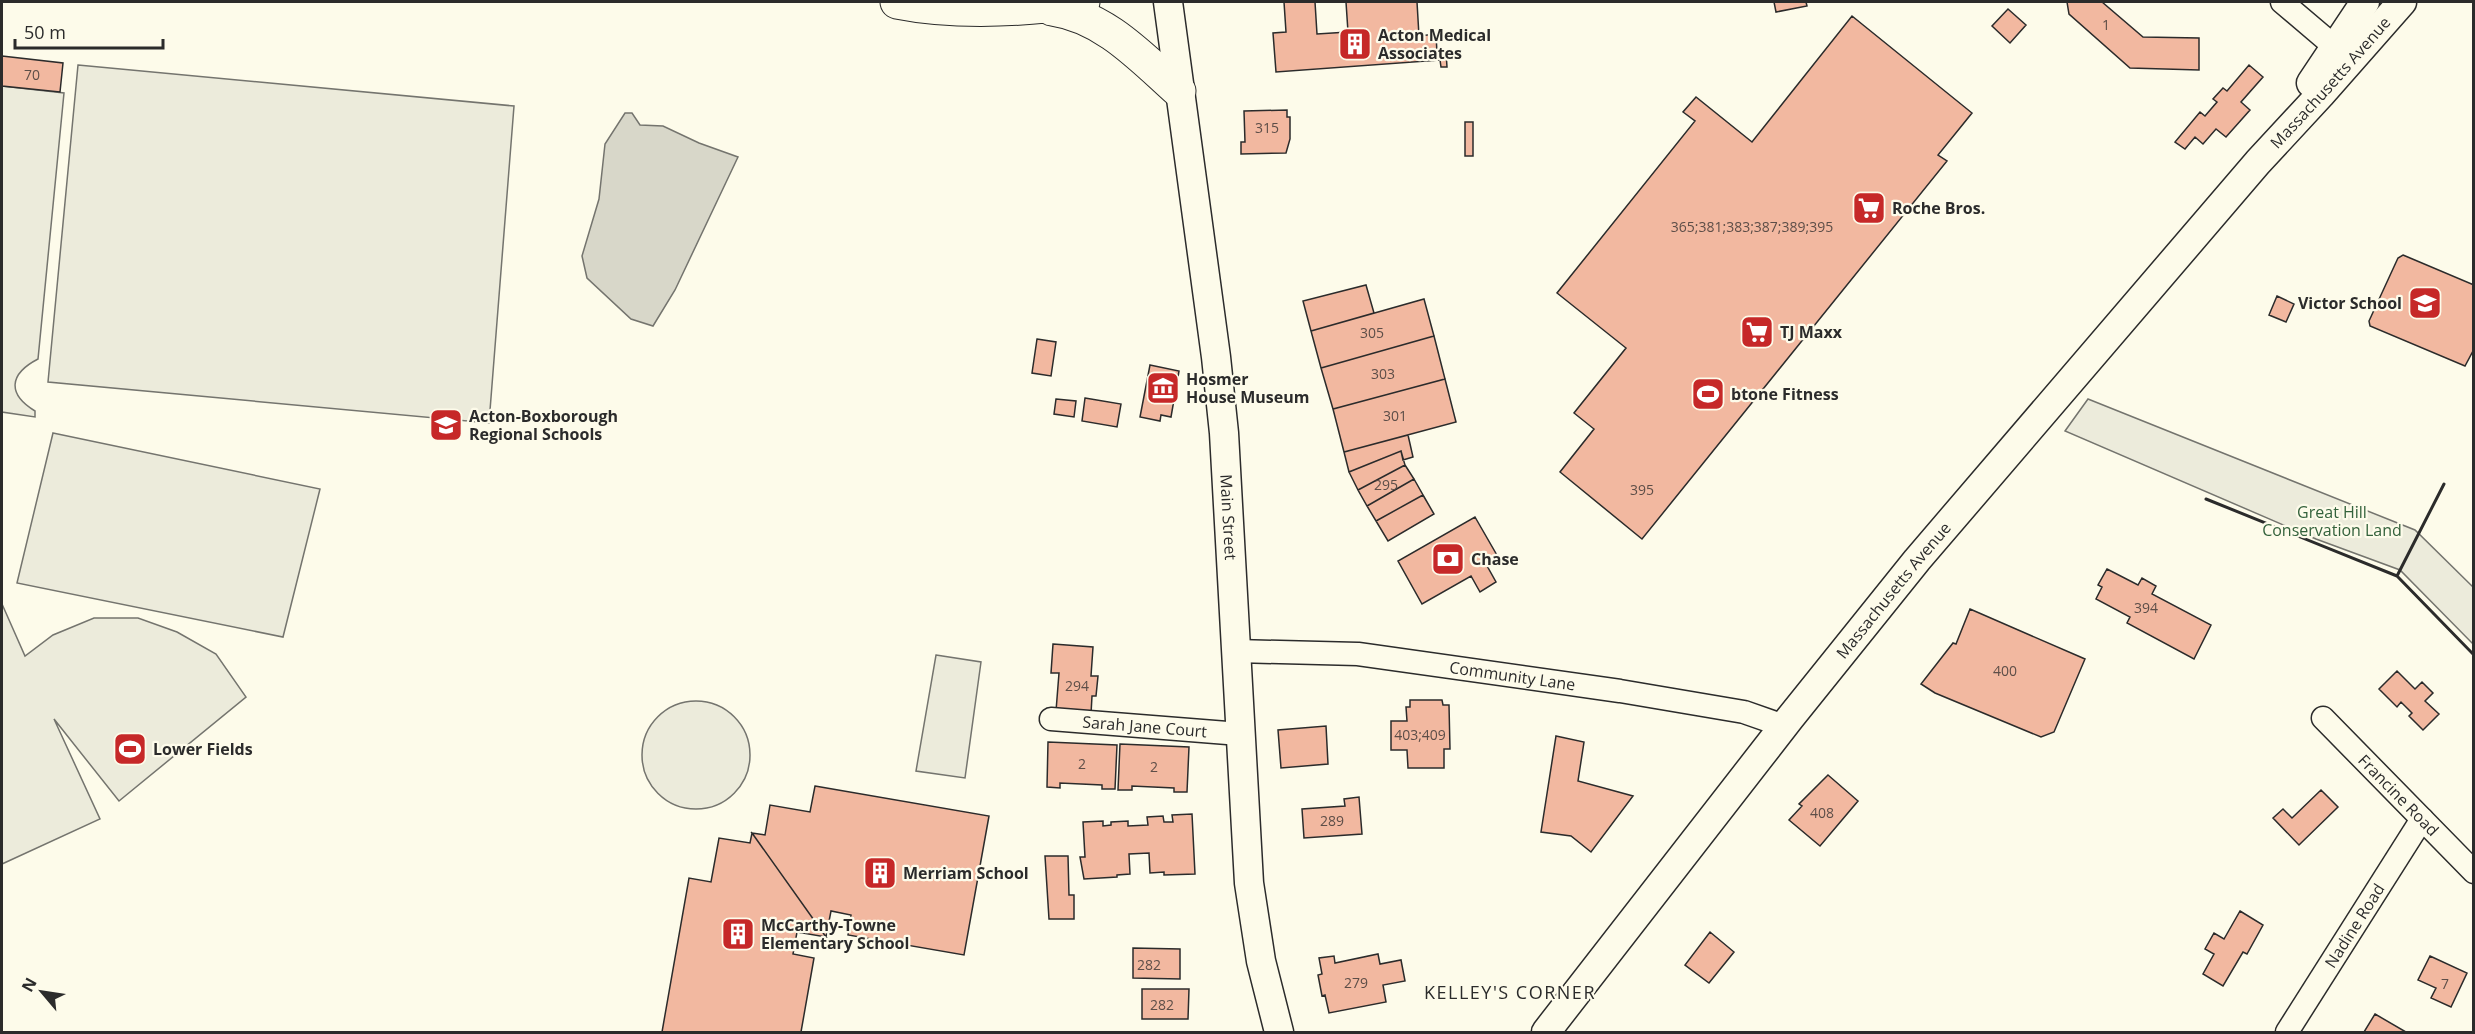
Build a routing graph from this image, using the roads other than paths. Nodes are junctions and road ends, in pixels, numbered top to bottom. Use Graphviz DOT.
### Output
graph roads {
  1 [pos="897,2"];
  2 [pos="1083,2"];
  3 [pos="1168,2"];
  4 [pos="2282,2"];
  5 [pos="2365,2"];
  6 [pos="2402,2"];
  7 [pos="1023,7"];
  8 [pos="2335,46"];
  9 [pos="1179,91"];
  10 [pos="2258,162"];
  11 [pos="1236,651"];
  12 [pos="2323,718"];
  13 [pos="1051,719"];
  14 [pos="1784,726"];
  15 [pos="1240,734"];
  16 [pos="2422,819"];
  17 [pos="2474,872"];
  18 [pos="1279,1032"];
  19 [pos="1546,1032"];
  20 [pos="2287,1032"];
  1 -- 7 [label="highway"];
  2 -- 7 [label="highway"];
  3 -- 9 [label="main road, Main Street"];
  4 -- 8 [label="street"];
  5 -- 8 [label="main road, Massachusetts Avenue"];
  6 -- 10 [label="main road, Massachusetts Avenue"];
  7 -- 9 [label="highway"];
  8 -- 10 [label="main road, Massachusetts Avenue"];
  9 -- 11 [label="main road, Main Street"];
  10 -- 14 [label="main road, Massachusetts Avenue"];
  11 -- 14 [label="street, Community Lane"];
  11 -- 15 [label="main road, Main Street"];
  12 -- 16 [label="street, Francine Road"];
  13 -- 15 [label="street, Sarah Jane Court"];
  14 -- 19 [label="main road, Massachusetts Avenue"];
  15 -- 18 [label="main road, Main Street"];
  16 -- 17 [label="street, Francine Road"];
  16 -- 20 [label="street, Nadine Road"];
}
